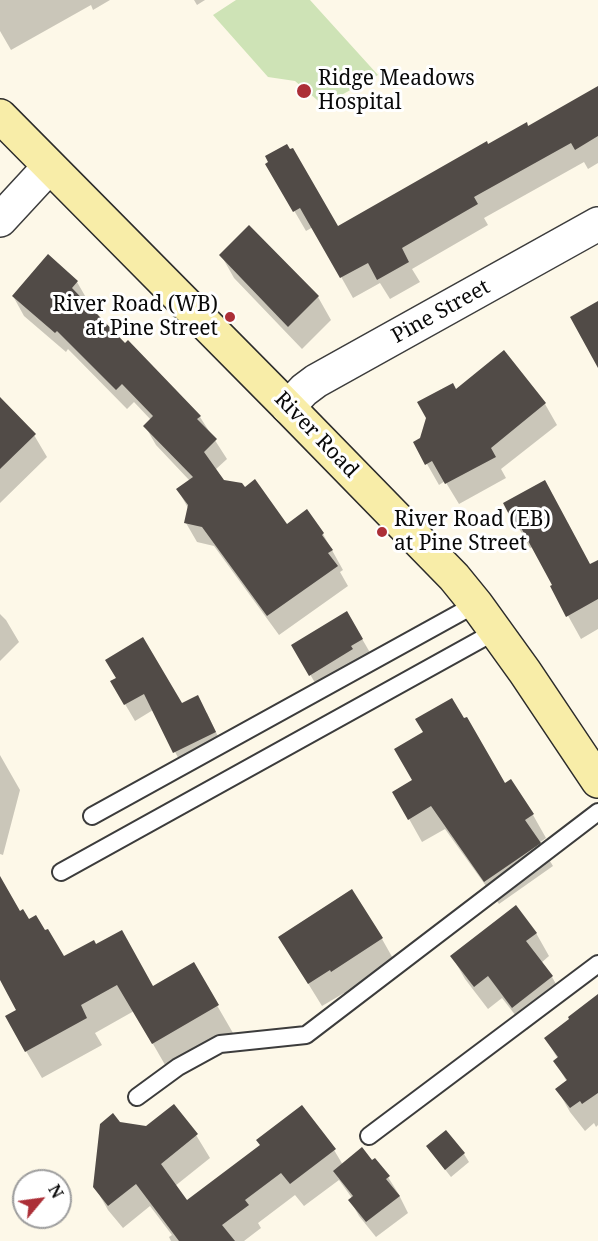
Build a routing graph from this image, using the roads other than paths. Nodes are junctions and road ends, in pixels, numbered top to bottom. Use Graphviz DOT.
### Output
graph roads {
  1 [pos="0,116"];
  2 [pos="49,167"];
  3 [pos="0,219"];
  4 [pos="598,224"];
  5 [pos="288,407"];
  6 [pos="476,604"];
  7 [pos="496,631"];
  8 [pos="598,781"];
  9 [pos="598,812"];
  10 [pos="92,816"];
  11 [pos="61,872"];
  12 [pos="598,964"];
  13 [pos="137,1097"];
  14 [pos="369,1136"];
  1 -- 2 [label="street, River Road"];
  2 -- 3 [label="street"];
  2 -- 5 [label="street, River Road"];
  4 -- 5 [label="street, Pine Street"];
  5 -- 6 [label="street, River Road"];
  6 -- 7 [label="street, River Road"];
  6 -- 10 [label="lane"];
  7 -- 8 [label="street, River Road"];
  7 -- 11 [label="lane"];
  9 -- 13 [label="lane"];
  12 -- 14 [label="lane"];
}
